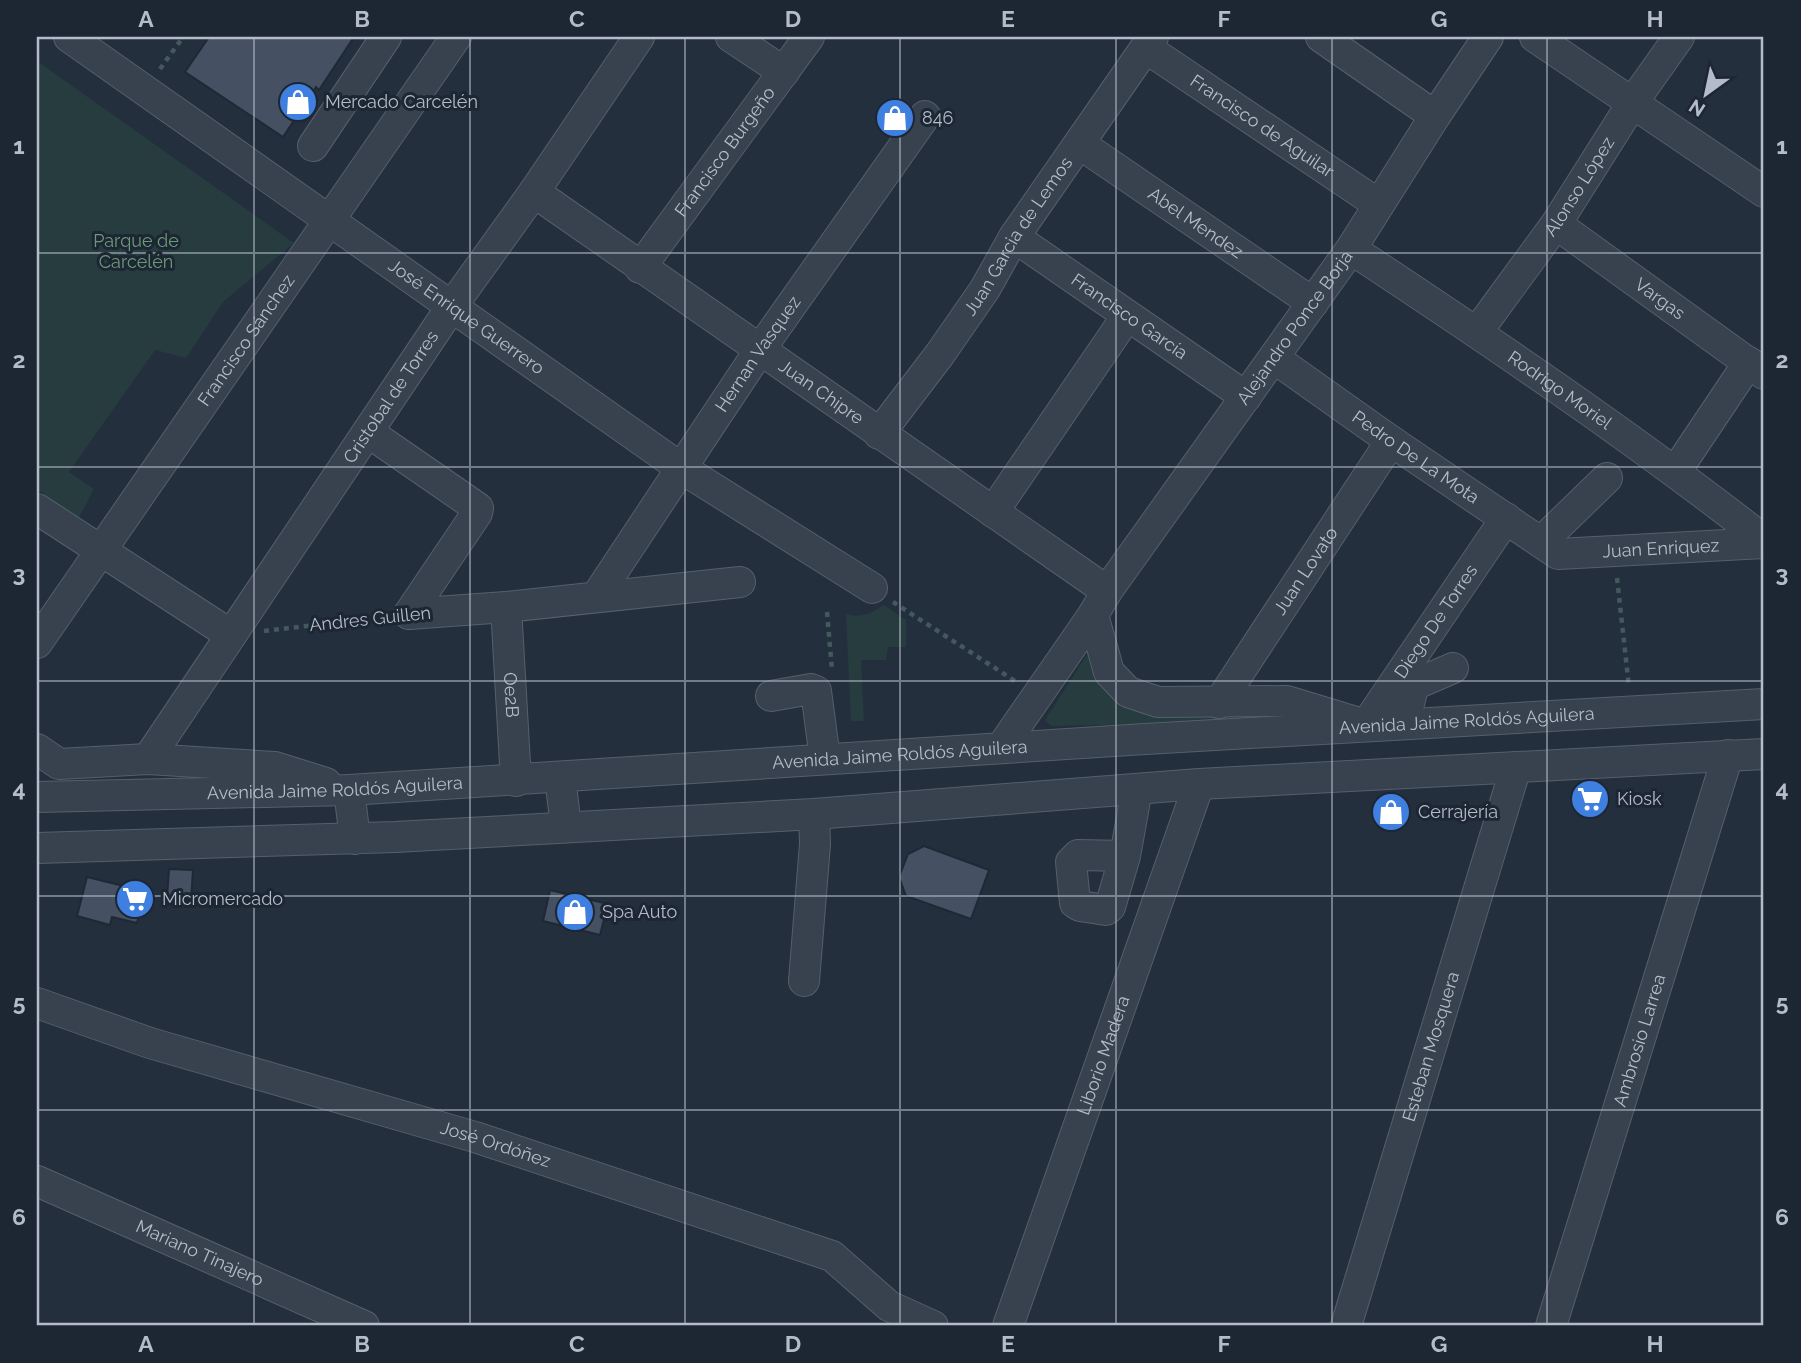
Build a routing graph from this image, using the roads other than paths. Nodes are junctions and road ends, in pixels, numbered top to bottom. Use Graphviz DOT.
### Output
graph roads {
  1 [pos="386,37"];
  2 [pos="456,37"];
  3 [pos="639,37"];
  4 [pos="731,37"];
  5 [pos="809,37"];
  6 [pos="1321,37"];
  7 [pos="1488,37"];
  8 [pos="1535,37"];
  9 [pos="1679,37"];
  10 [pos="75,38"];
  11 [pos="1149,42"];
  12 [pos="784,72"];
  13 [pos="1633,102"];
  14 [pos="925,116"];
  15 [pos="1435,116"];
  16 [pos="1080,144"];
  17 [pos="313,146"];
  18 [pos="534,192"];
  19 [pos="1764,192"];
  20 [pos="1378,204"];
  21 [pos="329,220"];
  22 [pos="1556,224"];
  23 [pos="1014,237"];
  24 [pos="1351,249"];
  25 [pos="640,268"];
  26 [pos="1313,303"];
  27 [pos="452,306"];
  28 [pos="1127,316"];
  29 [pos="1477,332"];
  30 [pos="759,351"];
  31 [pos="1274,358"];
  32 [pos="1756,368"];
  33 [pos="1246,397"];
  34 [pos="368,432"];
  35 [pos="878,434"];
  36 [pos="1391,441"];
  37 [pos="681,468"];
  38 [pos="1676,471"];
  39 [pos="1607,478"];
  40 [pos="37,509"];
  41 [pos="993,512"];
  42 [pos="1506,517"];
  43 [pos="1764,541"];
  44 [pos="1549,548"];
  45 [pos="100,551"];
  46 [pos="740,582"];
  47 [pos="872,588"];
  48 [pos="596,597"];
  49 [pos="1100,603"];
  50 [pos="506,607"];
  51 [pos="231,635"];
  52 [pos="37,643"];
  53 [pos="1453,668"];
  54 [pos="772,696"];
  55 [pos="1219,703"];
  56 [pos="1764,704"];
  57 [pos="1404,723"];
  58 [pos="1366,725"];
  59 [pos="1001,748"];
  60 [pos="37,749"];
  61 [pos="1764,754"];
  62 [pos="1728,755"];
  63 [pos="148,760"];
  64 [pos="825,760"];
  65 [pos="1516,767"];
  66 [pos="561,777"];
  67 [pos="516,781"];
  68 [pos="1199,784"];
  69 [pos="1137,789"];
  70 [pos="349,790"];
  71 [pos="37,797"];
  72 [pos="814,814"];
  73 [pos="566,827"];
  74 [pos="355,839"];
  75 [pos="37,848"];
  76 [pos="1125,856"];
  77 [pos="804,981"];
  78 [pos="37,1003"];
  79 [pos="37,1181"];
  80 [pos="353,1324"];
  81 [pos="933,1326"];
  82 [pos="1008,1326"];
  83 [pos="1346,1326"];
  84 [pos="1551,1326"];
  1 -- 17 [label="street"];
  2 -- 21 [label="street, Francisco Sánchez"];
  3 -- 18 [label="street, Cristobal de Torres"];
  4 -- 12 [label="street"];
  5 -- 12 [label="street, Francisco Burgeño"];
  6 -- 15 [label="street"];
  7 -- 15 [label="street, Alejandro Ponce Borja"];
  8 -- 13 [label="street"];
  9 -- 13 [label="street, Alonso López"];
  10 -- 21 [label="street, José Enrique Guerrero"];
  11 -- 16 [label="street, Juan Garcia de Lemos"];
  11 -- 20 [label="street, Francisco de Aguilar"];
  12 -- 25 [label="street, Francisco Burgeño"];
  13 -- 19 [label="street"];
  13 -- 22 [label="street, Alonso López"];
  14 -- 30 [label="street, Hernan Vasquez"];
  15 -- 20 [label="street, Alejandro Ponce Borja"];
  16 -- 23 [label="street, Juan Garcia de Lemos"];
  16 -- 26 [label="street, Abel Mendez"];
  18 -- 25 [label="street, Juan Chipre"];
  18 -- 27 [label="street, Cristobal de Torres"];
  20 -- 24 [label="street, Alejandro Ponce Borja"];
  21 -- 27 [label="street, José Enrique Guerrero"];
  21 -- 45 [label="street, Francisco Sánchez"];
  22 -- 29 [label="street, Alonso López"];
  22 -- 32 [label="street, Vargas"];
  23 -- 28 [label="street, Francisco García"];
  23 -- 35 [label="street, Juan Garcia de Lemos"];
  24 -- 26 [label="street, Alejandro Ponce Borja"];
  24 -- 29 [label="street, Rodrigo Moriel"];
  25 -- 30 [label="street, Juan Chipre"];
  26 -- 31 [label="street, Alejandro Ponce Borja"];
  27 -- 34 [label="street, Cristobal de Torres"];
  27 -- 37 [label="street, José Enrique Guerrero"];
  28 -- 33 [label="street, Francisco García"];
  28 -- 41 [label="street"];
  29 -- 38 [label="street, Rodrigo Moriel"];
  30 -- 35 [label="street, Juan Chipre"];
  30 -- 37 [label="street, Hernan Vasquez"];
  31 -- 33 [label="street, Alejandro Ponce Borja"];
  31 -- 36 [label="street, Pedro De La Mota"];
  32 -- 38 [label="street"];
  33 -- 49 [label="street, Alejandro Ponce Borja"];
  34 -- 50 [label="street, Andres Guillen"];
  34 -- 51 [label="street, Cristobal de Torres"];
  35 -- 41 [label="street, Juan Chipre"];
  36 -- 42 [label="street, Pedro De La Mota"];
  36 -- 55 [label="street, Juan Lovato"];
  37 -- 47 [label="street, José Enrique Guerrero"];
  37 -- 48 [label="street, Hernan Vasquez"];
  38 -- 43 [label="street, Rodrigo Moriel"];
  39 -- 44 [label="street"];
  40 -- 45 [label="street"];
  41 -- 49 [label="street, Juan Chipre"];
  42 -- 44 [label="street, Pedro De La Mota"];
  42 -- 58 [label="street, Diego De Torres"];
  43 -- 44 [label="street, Juan Enriquez"];
  45 -- 51 [label="street"];
  45 -- 52 [label="street, Francisco Sánchez"];
  46 -- 48 [label="street, Andres Guillen"];
  48 -- 50 [label="street, Andres Guillen"];
  49 -- 55 [label="street"];
  49 -- 59 [label="street, Alejandro Ponce Borja"];
  50 -- 67 [label="street, Oe2B"];
  51 -- 63 [label="street, Cristobal de Torres"];
  53 -- 57 [label="street"];
  54 -- 64 [label="street"];
  55 -- 58 [label="street"];
  56 -- 57 [label="street, Avenida Jaime Roldós Aguilera"];
  57 -- 58 [label="street, Avenida Jaime Roldós Aguilera"];
  58 -- 59 [label="street, Avenida Jaime Roldós Aguilera"];
  59 -- 64 [label="street, Avenida Jaime Roldós Aguilera"];
  60 -- 63 [label="street"];
  61 -- 62 [label="street"];
  62 -- 65 [label="street"];
  62 -- 84 [label="street, Ambrosio Larrea"];
  63 -- 70 [label="street"];
  64 -- 66 [label="street, Avenida Jaime Roldós Aguilera"];
  65 -- 68 [label="street"];
  65 -- 83 [label="street, Esteban Mosquera"];
  66 -- 67 [label="street, Avenida Jaime Roldós Aguilera"];
  66 -- 73 [label="street"];
  67 -- 70 [label="street, Avenida Jaime Roldós Aguilera"];
  68 -- 69 [label="street"];
  68 -- 82 [label="street, Liborio Madera"];
  69 -- 72 [label="street"];
  69 -- 76 [label="street"];
  70 -- 71 [label="street, Avenida Jaime Roldós Aguilera"];
  70 -- 74 [label="street"];
  72 -- 73 [label="street"];
  72 -- 77 [label="street"];
  73 -- 74 [label="street"];
  74 -- 75 [label="street"];
  78 -- 81 [label="street, José Ordóñez"];
  79 -- 80 [label="street, Mariano Tinajero"];
}
